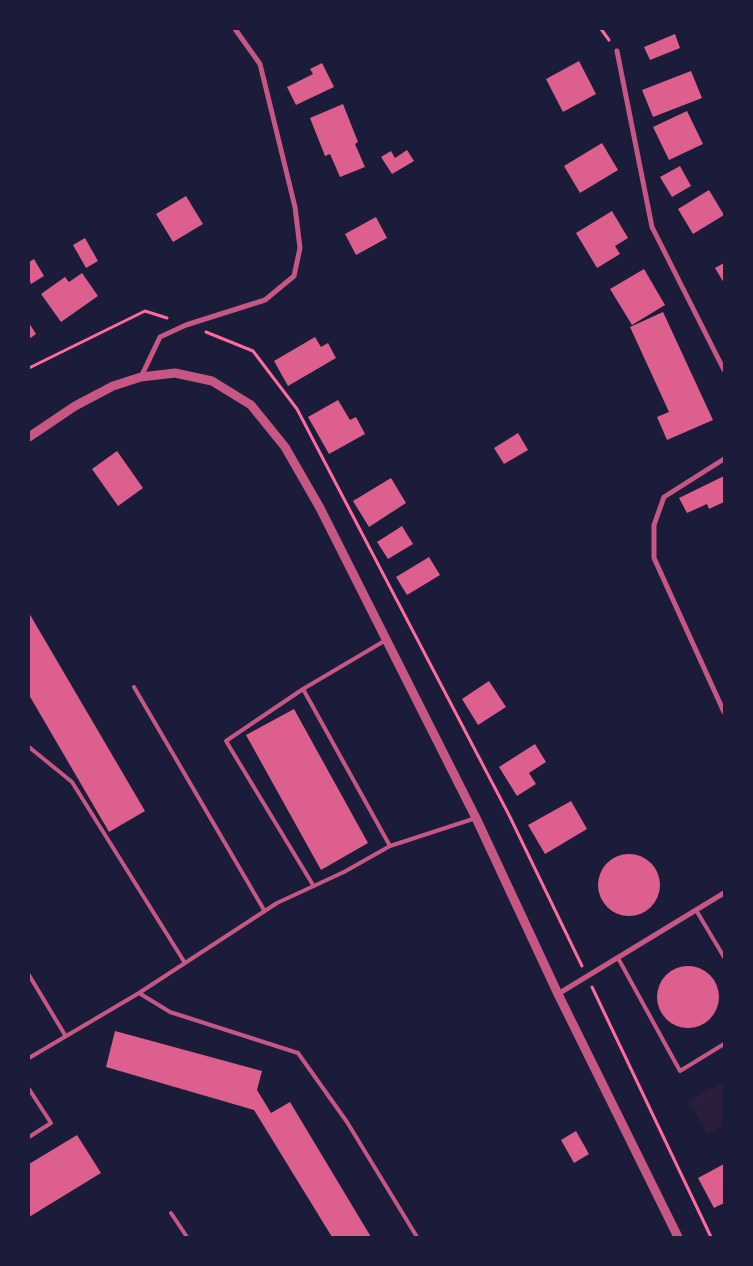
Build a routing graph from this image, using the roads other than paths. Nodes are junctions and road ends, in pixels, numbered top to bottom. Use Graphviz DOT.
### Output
graph roads {
  1 [pos="235,29"];
  2 [pos="617,51"];
  3 [pos="724,370"];
  4 [pos="141,377"];
  5 [pos="29,437"];
  6 [pos="724,459"];
  7 [pos="386,640"];
  8 [pos="134,687"];
  9 [pos="304,689"];
  10 [pos="724,712"];
  11 [pos="29,747"];
  12 [pos="476,818"];
  13 [pos="390,846"];
  14 [pos="313,885"];
  15 [pos="724,893"];
  16 [pos="264,910"];
  17 [pos="696,910"];
  18 [pos="724,957"];
  19 [pos="618,958"];
  20 [pos="185,963"];
  21 [pos="29,975"];
  22 [pos="140,993"];
  23 [pos="558,994"];
  24 [pos="65,1035"];
  25 [pos="724,1044"];
  26 [pos="29,1058"];
  27 [pos="29,1089"];
  28 [pos="29,1137"];
  29 [pos="171,1213"];
  30 [pos="187,1237"];
  31 [pos="417,1237"];
  32 [pos="678,1237"];
  1 -- 4 [label="street"];
  2 -- 3 [label="street"];
  4 -- 5 [label="street"];
  4 -- 7 [label="street"];
  6 -- 10 [label="street"];
  7 -- 9 [label="lane"];
  7 -- 12 [label="street"];
  8 -- 16 [label="lane"];
  9 -- 13 [label="lane"];
  9 -- 14 [label="lane"];
  11 -- 20 [label="lane"];
  12 -- 13 [label="lane"];
  12 -- 23 [label="street"];
  13 -- 14 [label="lane"];
  14 -- 16 [label="lane"];
  15 -- 17 [label="street"];
  16 -- 20 [label="lane"];
  17 -- 18 [label="lane"];
  17 -- 19 [label="street"];
  19 -- 23 [label="street"];
  19 -- 25 [label="lane"];
  20 -- 22 [label="lane"];
  21 -- 24 [label="lane"];
  22 -- 24 [label="lane"];
  22 -- 31 [label="lane"];
  23 -- 32 [label="street"];
  24 -- 26 [label="lane"];
  27 -- 28 [label="lane"];
  29 -- 30 [label="lane"];
}
